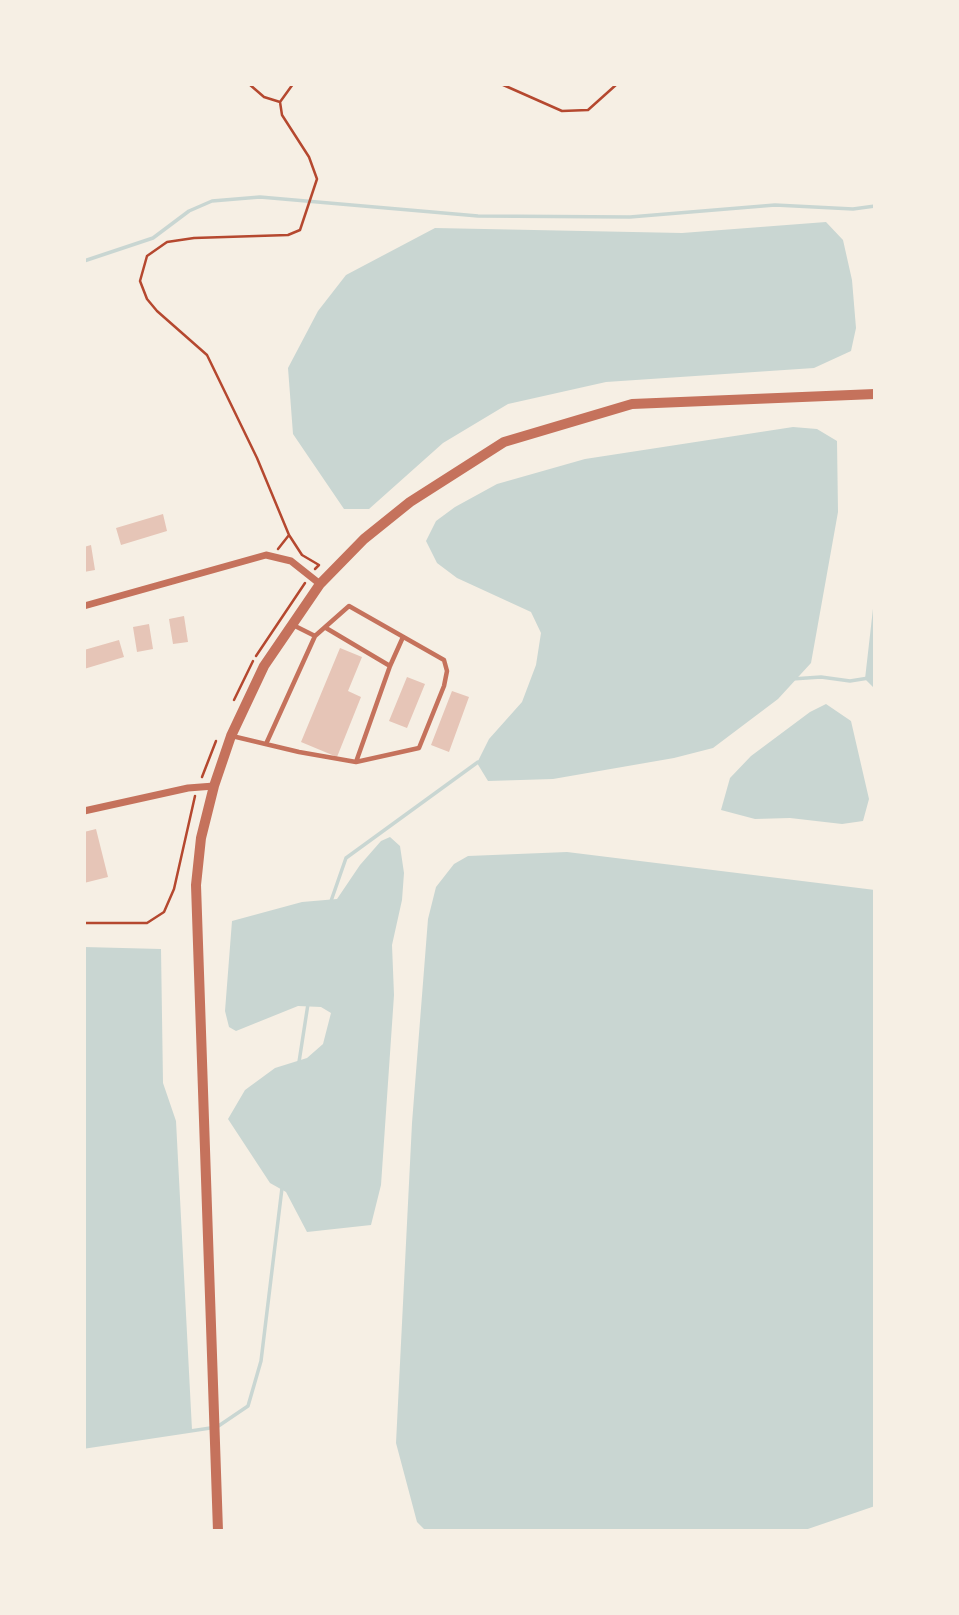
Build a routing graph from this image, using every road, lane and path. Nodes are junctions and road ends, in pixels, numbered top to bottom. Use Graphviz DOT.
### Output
graph roads {
  1 [pos="249,84"];
  2 [pos="293,84"];
  3 [pos="501,84"];
  4 [pos="617,84"];
  5 [pos="280,102"];
  6 [pos="875,394"];
  7 [pos="289,535"];
  8 [pos="281,548"];
  9 [pos="316,569"];
  10 [pos="320,584"];
  11 [pos="84,606"];
  12 [pos="290,624"];
  13 [pos="326,628"];
  14 [pos="315,636"];
  15 [pos="403,637"];
  16 [pos="390,666"];
  17 [pos="231,736"];
  18 [pos="265,744"];
  19 [pos="356,761"];
  20 [pos="215,786"];
  21 [pos="195,797"];
  22 [pos="84,811"];
  23 [pos="84,923"];
  24 [pos="218,1531"];
  1 -- 5 [label="path"];
  2 -- 5 [label="path"];
  3 -- 4 [label="path"];
  5 -- 7 [label="path"];
  6 -- 10 [label="street"];
  7 -- 8 [label="path"];
  7 -- 9 [label="path"];
  10 -- 11 [label="street"];
  10 -- 12 [label="street"];
  12 -- 14 [label="lane"];
  12 -- 17 [label="street"];
  13 -- 14 [label="lane"];
  13 -- 15 [label="lane"];
  13 -- 16 [label="lane"];
  14 -- 18 [label="lane"];
  15 -- 16 [label="lane"];
  15 -- 19 [label="lane"];
  16 -- 19 [label="lane"];
  17 -- 18 [label="lane"];
  17 -- 20 [label="street"];
  18 -- 19 [label="lane"];
  20 -- 22 [label="street"];
  20 -- 24 [label="street"];
  21 -- 23 [label="path"];
}
